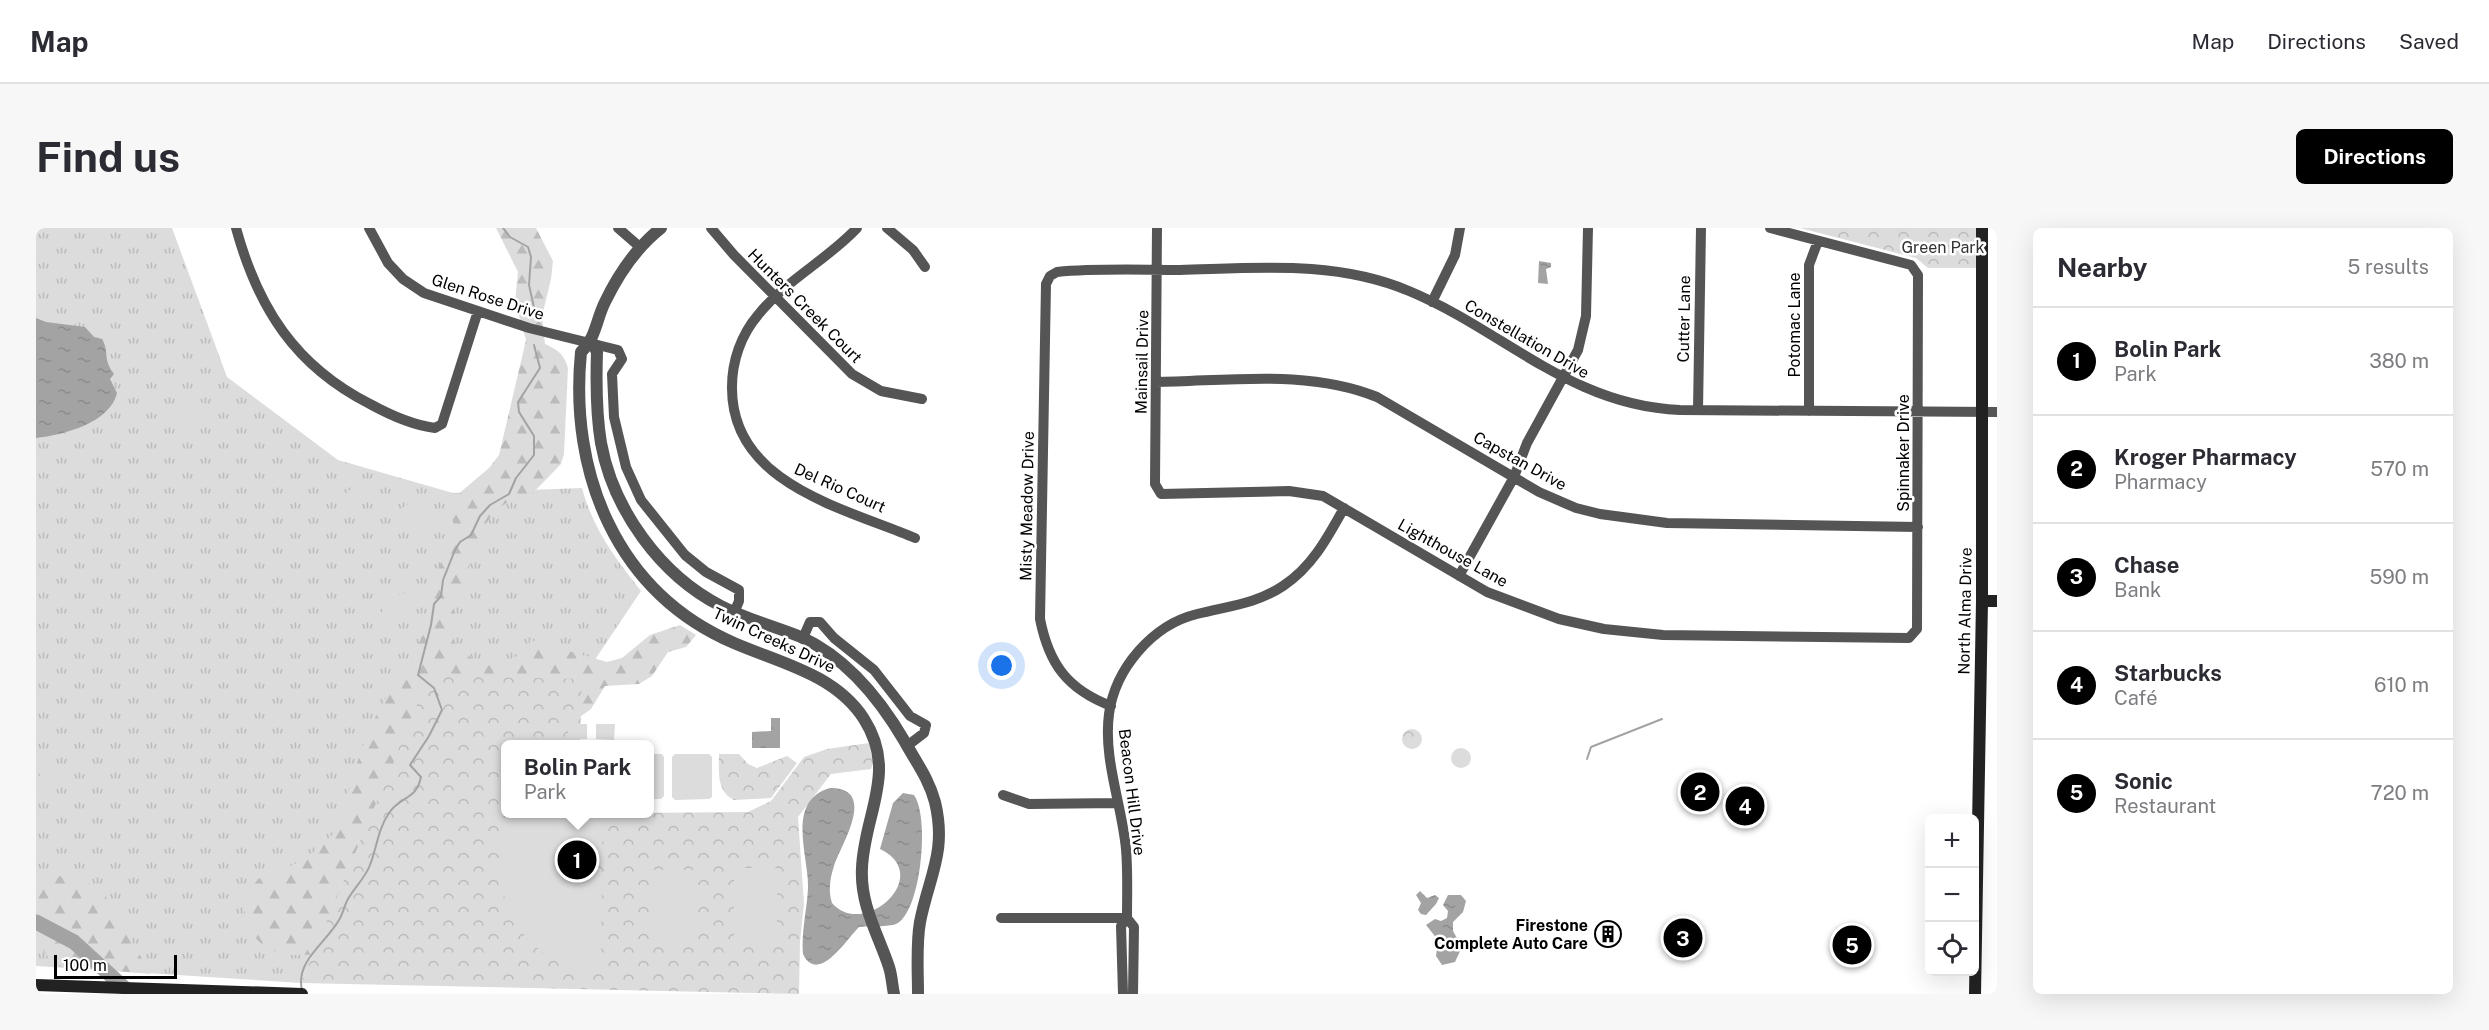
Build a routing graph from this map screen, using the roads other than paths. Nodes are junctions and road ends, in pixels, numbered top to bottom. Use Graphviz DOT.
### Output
graph roads {
  1 [pos="236,228"];
  2 [pos="369,228"];
  3 [pos="618,228"];
  4 [pos="661,228"];
  5 [pos="711,228"];
  6 [pos="857,228"];
  7 [pos="887,228"];
  8 [pos="1157,228"];
  9 [pos="1460,228"];
  10 [pos="1588,228"];
  11 [pos="1701,228"];
  12 [pos="1770,228"];
  13 [pos="1982,228"];
  14 [pos="1818,241"];
  15 [pos="640,248"];
  16 [pos="925,267"];
  17 [pos="1158,270"];
  18 [pos="1050,276"];
  19 [pos="775,297"];
  20 [pos="1432,302"];
  21 [pos="478,311"];
  22 [pos="592,342"];
  23 [pos="1563,379"];
  24 [pos="1156,382"];
  25 [pos="922,399"];
  26 [pos="1698,410"];
  27 [pos="1809,411"];
  28 [pos="1917,412"];
  29 [pos="1982,412"];
  30 [pos="1997,412"];
  31 [pos="1514,477"];
  32 [pos="1161,494"];
  33 [pos="1344,508"];
  34 [pos="1918,527"];
  35 [pos="915,538"];
  36 [pos="1459,576"];
  37 [pos="1982,601"];
  38 [pos="1997,601"];
  39 [pos="734,612"];
  40 [pos="1915,635"];
  41 [pos="803,638"];
  42 [pos="1111,706"];
  43 [pos="907,746"];
  44 [pos="1003,795"];
  45 [pos="1118,802"];
  46 [pos="1001,918"];
  47 [pos="1127,918"];
  48 [pos="36,985"];
  49 [pos="279,993"];
  50 [pos="302,994"];
  51 [pos="894,994"];
  52 [pos="918,994"];
  53 [pos="1123,994"];
  54 [pos="1133,994"];
  55 [pos="1975,994"];
  1 -- 21 [label="street"];
  2 -- 21 [label="street, Glen Rose Drive"];
  3 -- 15 [label="street"];
  4 -- 15 [label="street, Twin Creeks Drive"];
  5 -- 19 [label="street, Hunters Creek Court"];
  6 -- 19 [label="street, Del Rio Court"];
  7 -- 16 [label="street"];
  8 -- 17 [label="street, Mainsail Drive"];
  9 -- 20 [label="street"];
  10 -- 23 [label="street"];
  11 -- 26 [label="street, Cutter Lane"];
  12 -- 14 [label="street"];
  13 -- 29 [label="main road, North Alma Drive"];
  14 -- 27 [label="street, Potomac Lane"];
  14 -- 28 [label="street, Spinnaker Drive"];
  15 -- 22 [label="street, Twin Creeks Drive"];
  17 -- 18 [label="street, Constellation Drive"];
  17 -- 20 [label="street, Constellation Drive"];
  17 -- 24 [label="street, Mainsail Drive"];
  18 -- 42 [label="street, Misty Meadow Drive"];
  19 -- 25 [label="street, Hunters Creek Court"];
  19 -- 35 [label="street, Del Rio Court"];
  20 -- 23 [label="street, Constellation Drive"];
  21 -- 22 [label="street, Glen Rose Drive"];
  22 -- 39 [label="street, Twin Creeks Drive"];
  22 -- 39 [label="street, Glen Rose Drive"];
  22 -- 51 [label="street, Twin Creeks Drive"];
  23 -- 26 [label="street, Constellation Drive"];
  23 -- 31 [label="street"];
  24 -- 31 [label="street, Capstan Drive"];
  24 -- 32 [label="street, Mainsail Drive"];
  26 -- 27 [label="street, Constellation Drive"];
  27 -- 28 [label="street, Constellation Drive"];
  28 -- 29 [label="street, Constellation Drive"];
  28 -- 34 [label="street, Spinnaker Drive"];
  29 -- 30 [label="street, Constellation Drive"];
  29 -- 37 [label="main road, North Alma Drive"];
  31 -- 34 [label="street, Capstan Drive"];
  31 -- 36 [label="street"];
  32 -- 33 [label="street, Lighthouse Lane"];
  33 -- 36 [label="street, Lighthouse Lane"];
  33 -- 42 [label="street, Beacon Hill Drive"];
  34 -- 40 [label="street, Spinnaker Drive"];
  36 -- 40 [label="street, Lighthouse Lane"];
  37 -- 38 [label="main road"];
  37 -- 55 [label="main road, North Alma Drive"];
  39 -- 41 [label="street, Twin Creeks Drive"];
  41 -- 43 [label="street, Twin Creeks Drive"];
  41 -- 43 [label="street"];
  42 -- 45 [label="street, Beacon Hill Drive"];
  43 -- 52 [label="street, Twin Creeks Drive"];
  44 -- 45 [label="street"];
  45 -- 47 [label="street, Beacon Hill Drive"];
  46 -- 47 [label="street"];
  47 -- 53 [label="street, Beacon Hill Drive"];
  47 -- 54 [label="street, Beacon Hill Drive"];
  48 -- 49 [label="main road"];
  49 -- 50 [label="main road"];
}
